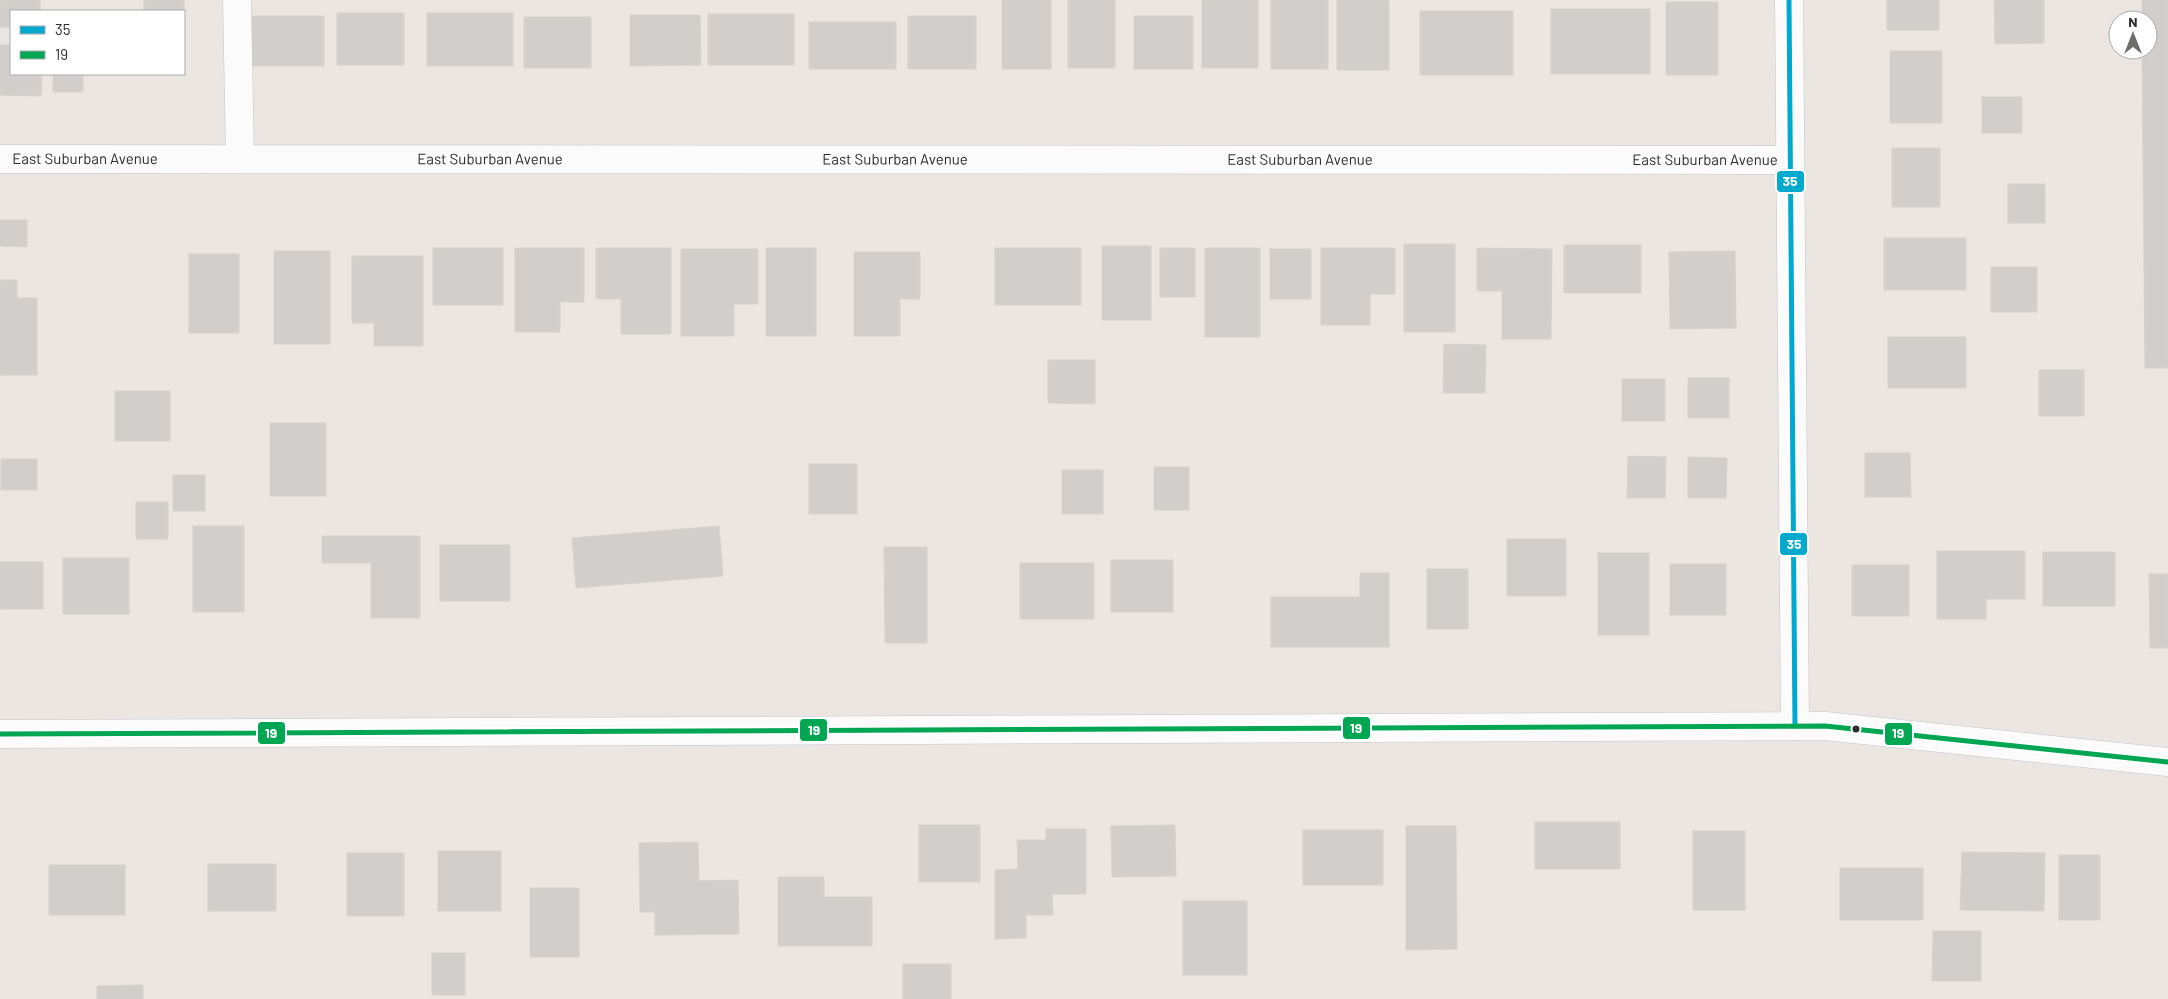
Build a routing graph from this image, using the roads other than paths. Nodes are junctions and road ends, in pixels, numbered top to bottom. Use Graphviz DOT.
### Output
graph roads {
  1 [pos="237,0"];
  2 [pos="1790,0"];
  3 [pos="240,158"];
  4 [pos="0,159"];
  5 [pos="1790,160"];
  6 [pos="1795,726"];
  7 [pos="0,734"];
  8 [pos="2168,762"];
  1 -- 3 [label="street"];
  2 -- 5 [label="street"];
  3 -- 4 [label="street, East Suburban Avenue"];
  3 -- 5 [label="street, East Suburban Avenue"];
  5 -- 6 [label="street"];
  6 -- 7 [label="street"];
  6 -- 8 [label="street"];
}
